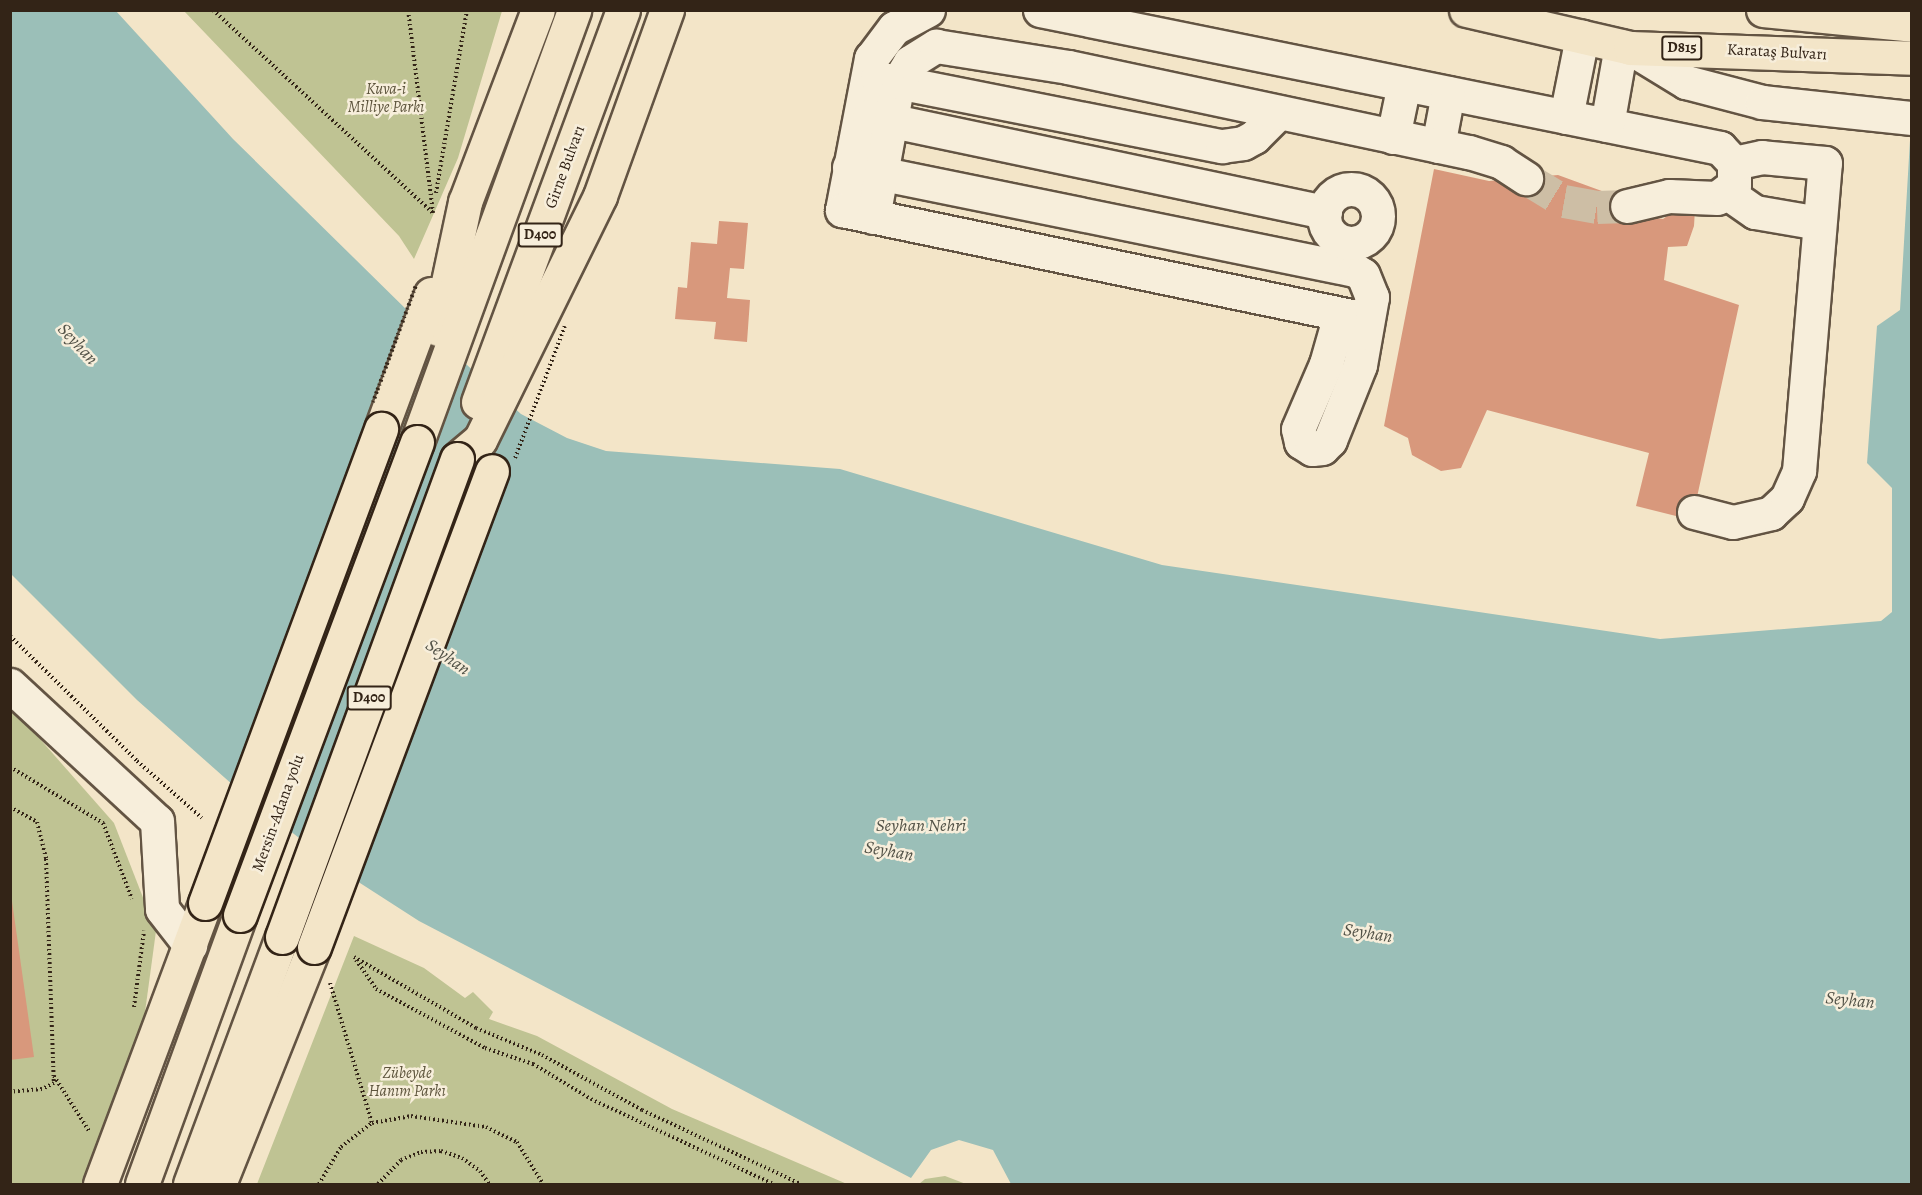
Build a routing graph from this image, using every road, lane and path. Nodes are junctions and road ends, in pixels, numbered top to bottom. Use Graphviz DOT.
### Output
graph roads {
  1 [pos="213,10"];
  2 [pos="408,10"];
  3 [pos="467,10"];
  4 [pos="529,10"];
  5 [pos="538,10"];
  6 [pos="574,10"];
  7 [pos="623,10"];
  8 [pos="667,10"];
  9 [pos="692,10"];
  10 [pos="928,10"];
  11 [pos="1040,10"];
  12 [pos="1466,10"];
  13 [pos="1763,10"];
  14 [pos="1861,15"];
  15 [pos="1906,24"];
  16 [pos="1582,37"];
  17 [pos="1625,47"];
  18 [pos="1906,58"];
  19 [pos="512,73"];
  20 [pos="642,73"];
  21 [pos="866,76"];
  22 [pos="898,82"];
  23 [pos="1404,84"];
  24 [pos="1448,93"];
  25 [pos="1279,112"];
  26 [pos="859,114"];
  27 [pos="1566,117"];
  28 [pos="1909,118"];
  29 [pos="891,121"];
  30 [pos="1607,125"];
  31 [pos="1393,137"];
  32 [pos="1438,146"];
  33 [pos="849,167"];
  34 [pos="881,173"];
  35 [pos="1730,177"];
  36 [pos="1526,178"];
  37 [pos="600,196"];
  38 [pos="465,202"];
  39 [pos="1627,206"];
  40 [pos="1325,212"];
  41 [pos="433,213"];
  42 [pos="873,217"];
  43 [pos="1819,223"];
  44 [pos="417,442"];
  45 [pos="457,459"];
  46 [pos="1694,512"];
  47 [pos="10,636"];
  48 [pos="10,685"];
  49 [pos="10,767"];
  50 [pos="10,807"];
  51 [pos="202,818"];
  52 [pos="136,910"];
  53 [pos="140,921"];
  54 [pos="190,945"];
  55 [pos="329,979"];
  56 [pos="133,1012"];
  57 [pos="54,1076"];
  58 [pos="10,1092"];
  59 [pos="252,1102"];
  60 [pos="166,1121"];
  61 [pos="372,1123"];
  62 [pos="95,1139"];
  63 [pos="208,1139"];
  64 [pos="100,1185"];
  65 [pos="123,1185"];
  66 [pos="142,1185"];
  67 [pos="190,1185"];
  68 [pos="201,1185"];
  69 [pos="219,1185"];
  70 [pos="230,1185"];
  71 [pos="319,1185"];
  72 [pos="378,1185"];
  73 [pos="489,1185"];
  74 [pos="543,1185"];
  75 [pos="773,1185"];
  76 [pos="801,1185"];
  1 -- 41 [label="path"];
  2 -- 41 [label="path"];
  3 -- 41 [label="path"];
  4 -- 19 [label="main road"];
  5 -- 19 [label="main road"];
  6 -- 44 [label="main road, D400"];
  7 -- 45 [label="main road, Girne Bulvarı / D400"];
  8 -- 20 [label="main road"];
  9 -- 20 [label="main road"];
  10 -- 21 [label="street"];
  11 -- 23 [label="street"];
  12 -- 16 [label="main road, Karataş Bulvarı / D815"];
  13 -- 14 [label="main road"];
  14 -- 15 [label="main road"];
  16 -- 17 [label="main road, Karataş Bulvarı / D815"];
  16 -- 27 [label="street"];
  17 -- 18 [label="main road, Karataş Bulvarı / D815"];
  17 -- 28 [label="street"];
  17 -- 30 [label="street"];
  19 -- 38 [label="main road"];
  20 -- 37 [label="main road"];
  21 -- 22 [label="street"];
  21 -- 26 [label="street"];
  22 -- 25 [label="street"];
  22 -- 25 [label="street"];
  22 -- 29 [label="street"];
  23 -- 24 [label="street"];
  23 -- 31 [label="street"];
  24 -- 27 [label="street"];
  24 -- 32 [label="street"];
  25 -- 31 [label="street"];
  26 -- 29 [label="street"];
  26 -- 33 [label="street"];
  27 -- 30 [label="street"];
  29 -- 34 [label="street"];
  29 -- 40 [label="street"];
  30 -- 35 [label="street"];
  31 -- 32 [label="street"];
  32 -- 36 [label="street"];
  33 -- 34 [label="street"];
  33 -- 42 [label="street"];
  34 -- 42 [label="street"];
  34 -- 42 [label="street"];
  35 -- 39 [label="street"];
  35 -- 43 [label="street"];
  35 -- 43 [label="street"];
  37 -- 45 [label="main road"];
  37 -- 59 [label="main road, bridge"];
  38 -- 44 [label="main road"];
  38 -- 54 [label="main road, bridge"];
  43 -- 46 [label="street"];
  44 -- 60 [label="main road, Mersin-Adana yolu / D400, bridge"];
  45 -- 63 [label="main road, D400, bridge"];
  47 -- 51 [label="path"];
  48 -- 54 [label="street"];
  49 -- 52 [label="path"];
  50 -- 57 [label="path"];
  53 -- 56 [label="path"];
  54 -- 64 [label="main road"];
  55 -- 61 [label="path"];
  57 -- 58 [label="path"];
  57 -- 62 [label="path"];
  59 -- 69 [label="main road"];
  59 -- 70 [label="street"];
  60 -- 65 [label="main road"];
  60 -- 66 [label="main road, Mersin-Adana yolu / D400"];
  61 -- 71 [label="path"];
  61 -- 74 [label="path"];
  63 -- 67 [label="main road, D400"];
  63 -- 68 [label="main road"];
  72 -- 73 [label="path"];
  75 -- 76 [label="path"];
}
